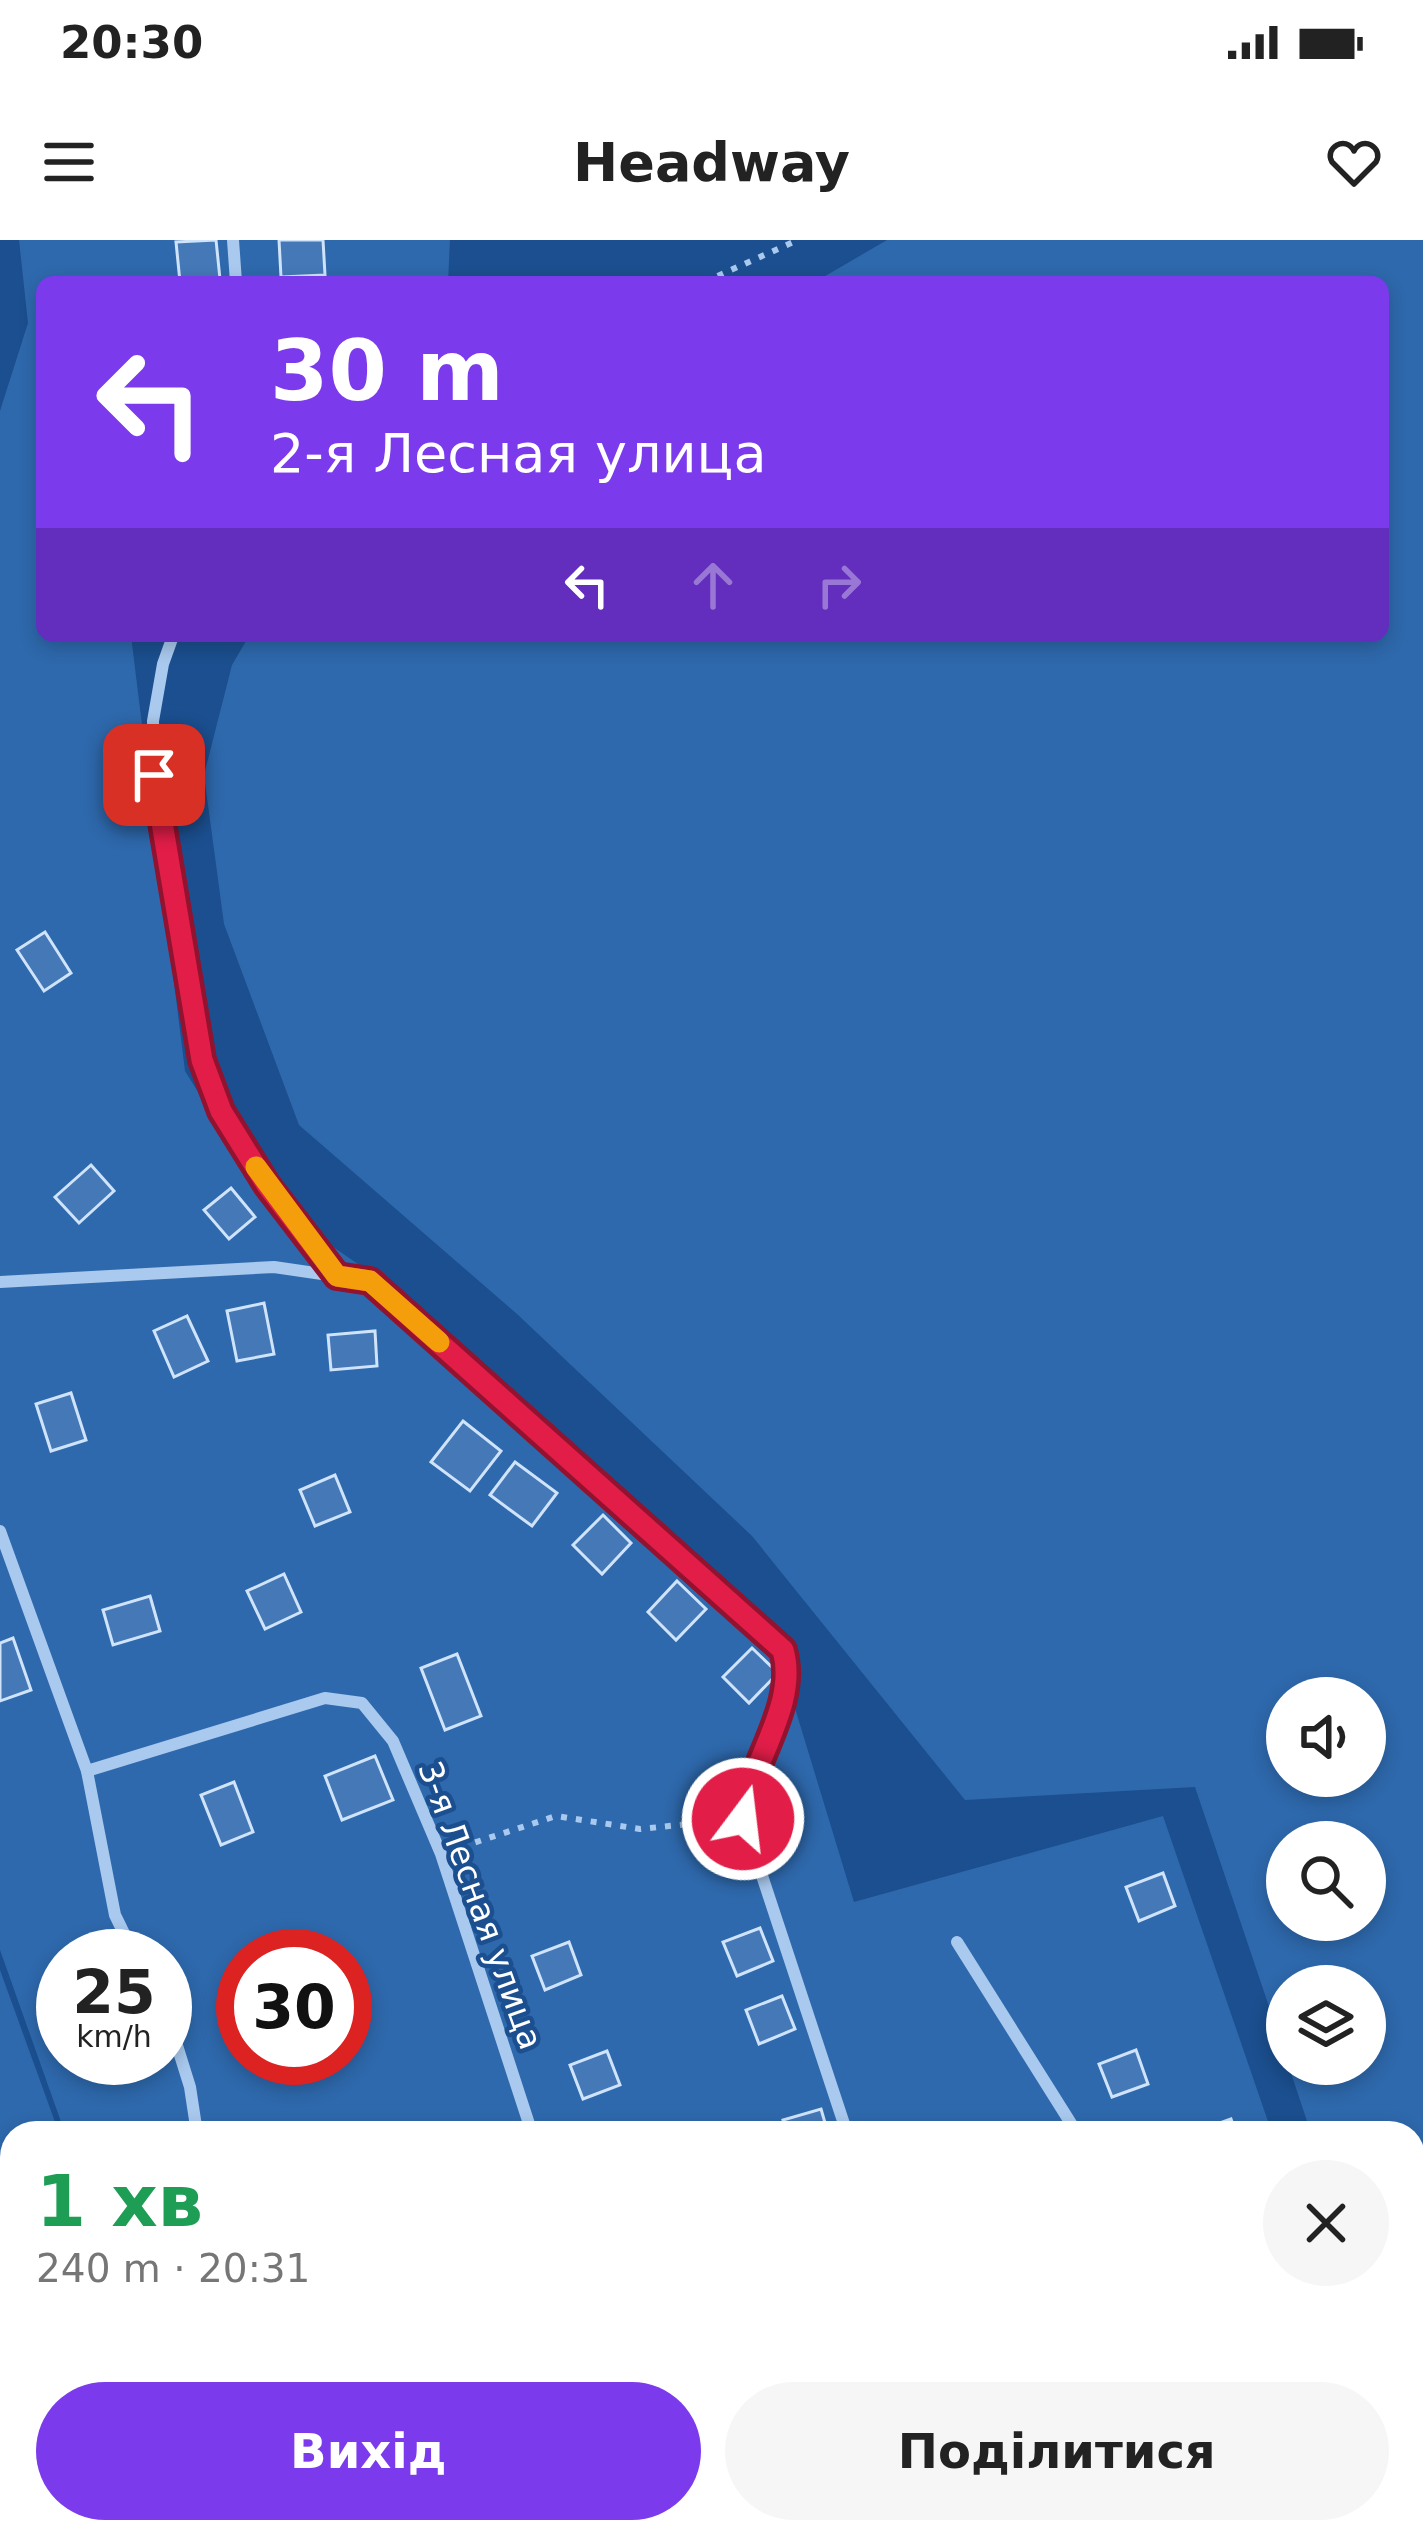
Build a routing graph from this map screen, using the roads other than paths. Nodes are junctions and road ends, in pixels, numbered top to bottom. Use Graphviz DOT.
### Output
graph roads {
  1 [pos="233,240"];
  2 [pos="236,276"];
  3 [pos="171,642"];
  4 [pos="337,1276"];
  5 [pos="0,1282"];
  6 [pos="0,1531"];
  7 [pos="87,1771"];
  8 [pos="122,1929"];
  9 [pos="957,1942"];
  10 [pos="189,2085"];
  11 [pos="194,2121"];
  12 [pos="528,2121"];
  13 [pos="843,2121"];
  14 [pos="1069,2121"];
  1 -- 2 [label="street"];
  3 -- 4 [label="street"];
  4 -- 5 [label="street"];
  4 -- 13 [label="street"];
  6 -- 7 [label="street"];
  7 -- 8 [label="street"];
  7 -- 12 [label="street, 3-я Лесная улица"];
  9 -- 14 [label="street"];
  10 -- 11 [label="street"];
}
